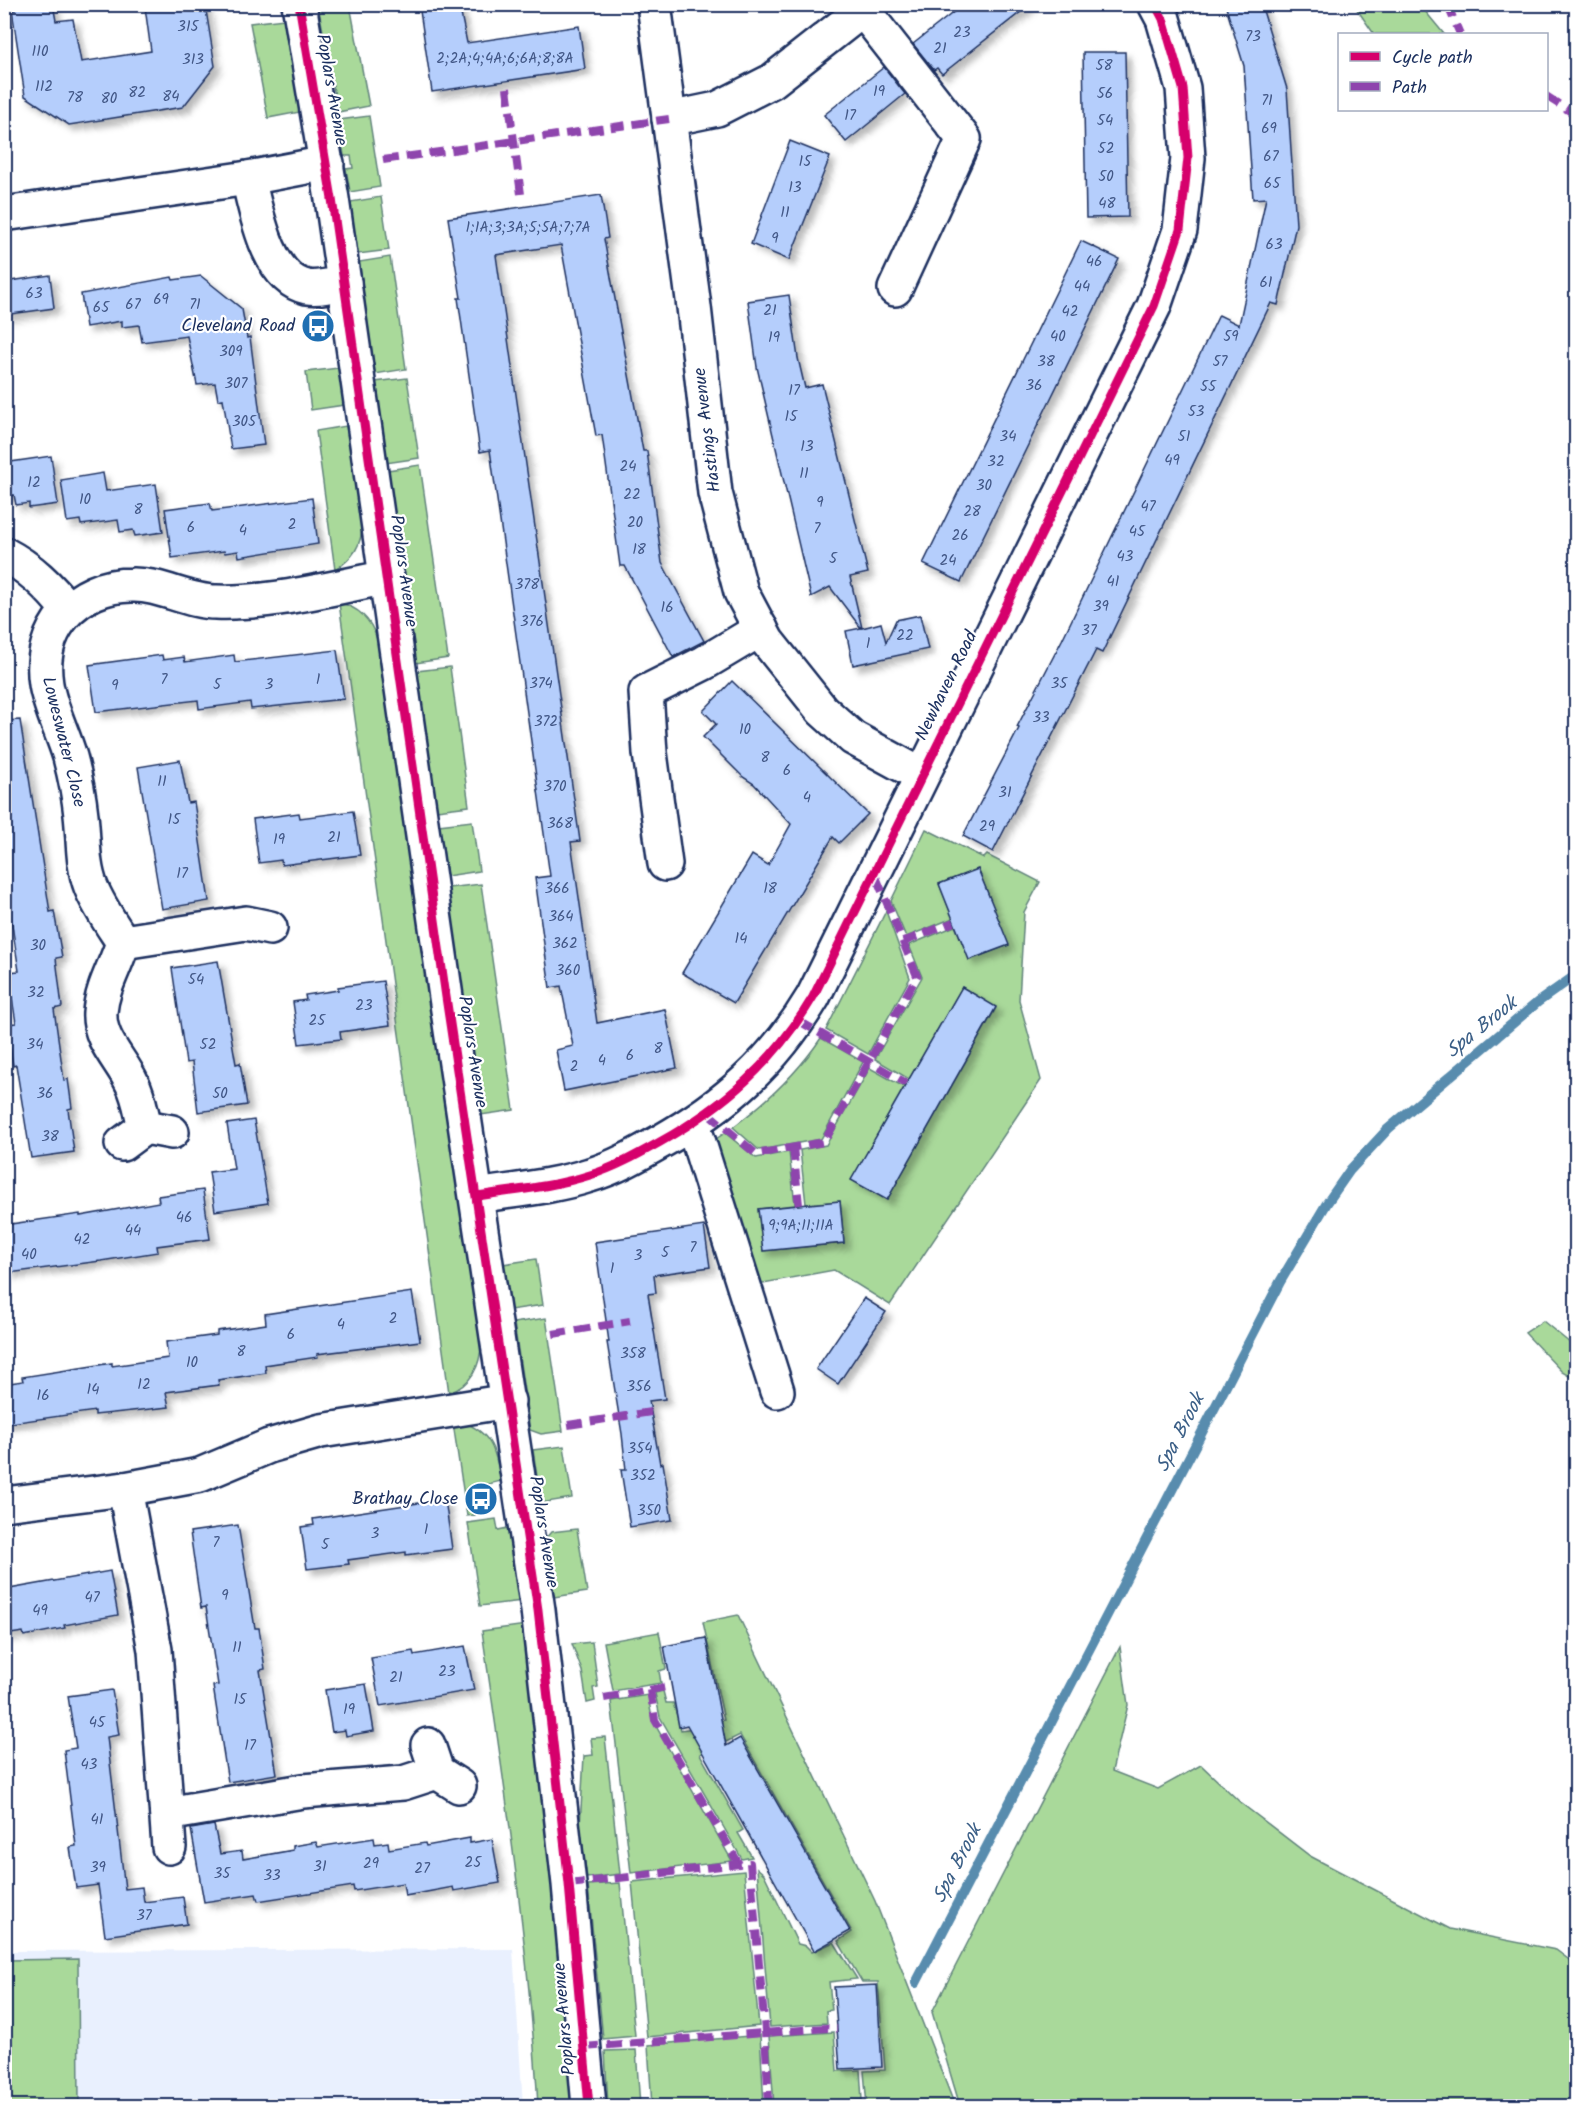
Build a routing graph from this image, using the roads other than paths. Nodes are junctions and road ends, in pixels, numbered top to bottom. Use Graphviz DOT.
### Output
graph roads {
  1 [pos="299,4"];
  2 [pos="654,4"];
  3 [pos="1155,4"];
  4 [pos="866,7"];
  5 [pos="669,119"];
  6 [pos="327,163"];
  7 [pos="248,178"];
  8 [pos="4,214"];
  9 [pos="344,282"];
  10 [pos="895,289"];
  11 [pos="4,554"];
  12 [pos="387,577"];
  13 [pos="68,610"];
  14 [pos="761,629"];
  15 [pos="921,775"];
  16 [pos="665,864"];
  17 [pos="270,928"];
  18 [pos="123,942"];
  19 [pos="693,1124"];
  20 [pos="146,1135"];
  21 [pos="477,1196"];
  22 [pos="777,1391"];
  23 [pos="508,1401"];
  24 [pos="125,1489"];
  25 [pos="4,1504"];
  26 [pos="441,1768"];
  27 [pos="167,1814"];
  28 [pos="169,1847"];
  29 [pos="589,2106"];
  1 -- 6 [label="street, Poplars Avenue"];
  2 -- 5 [label="street, Hastings Avenue"];
  3 -- 15 [label="street, Newhaven Road"];
  4 -- 5 [label="street"];
  4 -- 10 [label="street"];
  5 -- 14 [label="street, Hastings Avenue"];
  6 -- 7 [label="street"];
  6 -- 9 [label="street, Poplars Avenue"];
  7 -- 8 [label="street"];
  7 -- 9 [label="street"];
  9 -- 12 [label="street, Poplars Avenue"];
  11 -- 13 [label="street"];
  12 -- 13 [label="street, Loweswater Close"];
  12 -- 21 [label="street, Poplars Avenue"];
  13 -- 18 [label="street, Loweswater Close"];
  14 -- 15 [label="street, Hastings Avenue"];
  14 -- 16 [label="street"];
  15 -- 19 [label="street, Newhaven Road"];
  17 -- 18 [label="street"];
  18 -- 20 [label="street"];
  19 -- 21 [label="street, Newhaven Road"];
  19 -- 22 [label="street"];
  21 -- 23 [label="street, Poplars Avenue"];
  23 -- 24 [label="street"];
  23 -- 29 [label="street, Poplars Avenue"];
  24 -- 25 [label="street"];
  24 -- 27 [label="street"];
  26 -- 27 [label="street"];
  27 -- 28 [label="street"];
}
